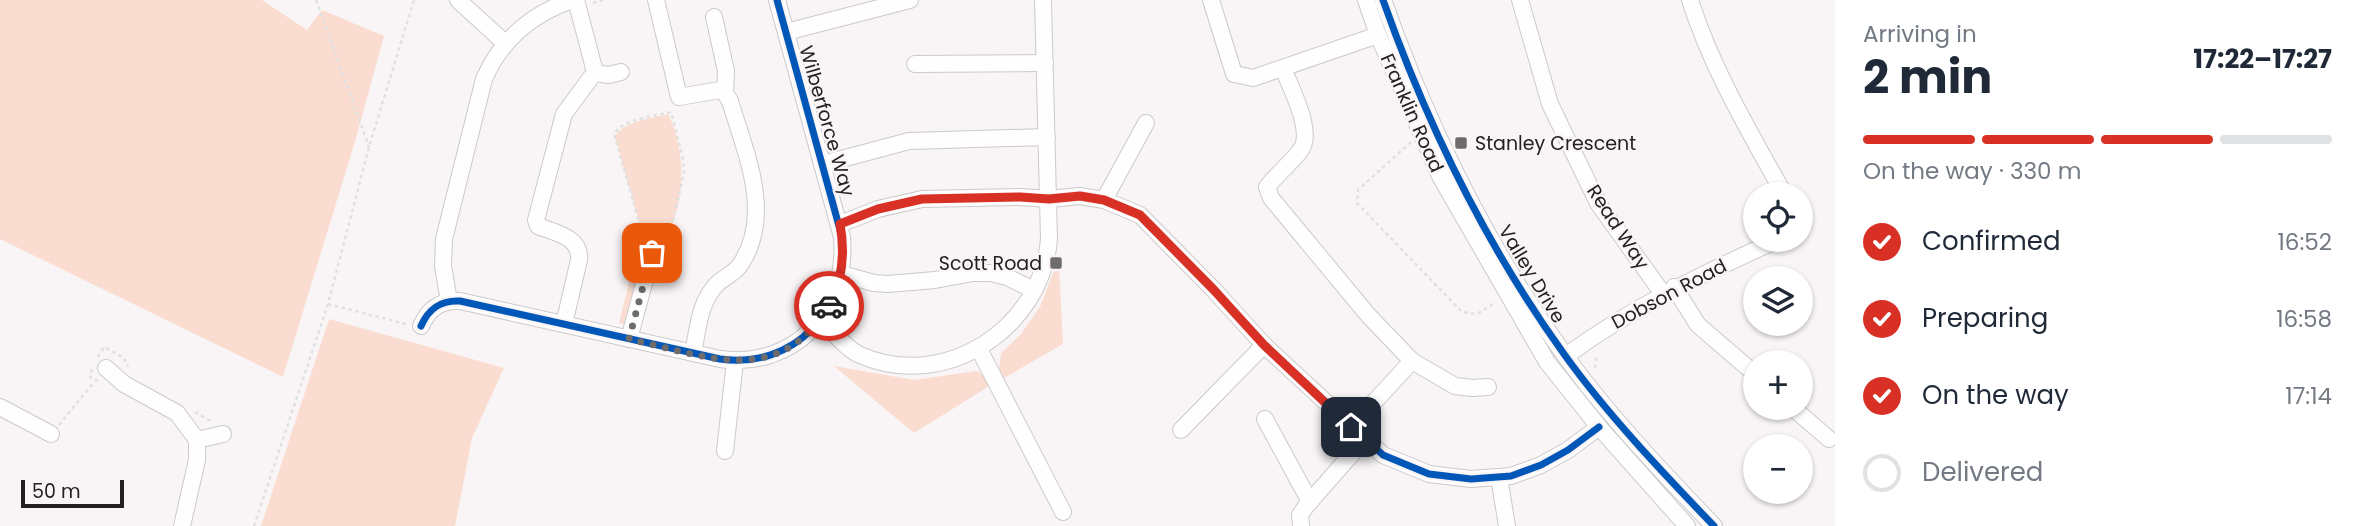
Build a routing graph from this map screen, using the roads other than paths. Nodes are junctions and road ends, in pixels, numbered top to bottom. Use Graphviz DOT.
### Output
graph roads {
  1 [pos="458,0"];
  2 [pos="574,0"];
  3 [pos="656,0"];
  4 [pos="777,0"];
  5 [pos="910,0"];
  6 [pos="1043,0"];
  7 [pos="1211,0"];
  8 [pos="1366,0"];
  9 [pos="1383,0"];
  10 [pos="1520,0"];
  11 [pos="1690,0"];
  12 [pos="549,4"];
  13 [pos="714,17"];
  14 [pos="786,32"];
  15 [pos="1378,35"];
  16 [pos="505,43"];
  17 [pos="1045,63"];
  18 [pos="915,64"];
  19 [pos="1283,68"];
  20 [pos="621,72"];
  21 [pos="595,73"];
  22 [pos="725,93"];
  23 [pos="1146,123"];
  24 [pos="1047,137"];
  25 [pos="823,163"];
  26 [pos="1777,182"];
  27 [pos="1049,199"];
  28 [pos="1104,200"];
  29 [pos="840,224"];
  30 [pos="654,239"];
  31 [pos="1752,252"];
  32 [pos="841,274"];
  33 [pos="1034,290"];
  34 [pos="1669,291"];
  35 [pos="449,301"];
  36 [pos="820,320"];
  37 [pos="564,324"];
  38 [pos="421,326"];
  39 [pos="629,339"];
  40 [pos="1264,345"];
  41 [pos="979,349"];
  42 [pos="693,353"];
  43 [pos="1566,356"];
  44 [pos="735,361"];
  45 [pos="1412,361"];
  46 [pos="1743,364"];
  47 [pos="101,374"];
  48 [pos="1488,387"];
  49 [pos="0,407"];
  50 [pos="1265,419"];
  51 [pos="1807,420"];
  52 [pos="1351,427"];
  53 [pos="1598,427"];
  54 [pos="1181,430"];
  55 [pos="51,434"];
  56 [pos="223,434"];
  57 [pos="1365,439"];
  58 [pos="1829,439"];
  59 [pos="197,440"];
  60 [pos="725,451"];
  61 [pos="1499,477"];
  62 [pos="1310,502"];
  63 [pos="1063,512"];
  64 [pos="182,526"];
  65 [pos="1301,526"];
  66 [pos="1507,526"];
  67 [pos="1687,526"];
  68 [pos="1714,526"];
  1 -- 16 [label="street"];
  2 -- 12 [label="street"];
  2 -- 21 [label="street"];
  3 -- 22 [label="street"];
  4 -- 14 [label="street, Wilberforce Way"];
  5 -- 14 [label="street"];
  6 -- 17 [label="street"];
  7 -- 19 [label="street"];
  8 -- 15 [label="street, Franklin Road"];
  9 -- 43 [label="street, Valley Drive"];
  10 -- 34 [label="street, Read Way"];
  11 -- 26 [label="street"];
  12 -- 16 [label="street"];
  13 -- 22 [label="street"];
  14 -- 25 [label="street, Wilberforce Way"];
  15 -- 19 [label="street"];
  15 -- 53 [label="street, Franklin Road"];
  16 -- 35 [label="street"];
  17 -- 18 [label="street"];
  17 -- 24 [label="street"];
  19 -- 45 [label="street"];
  20 -- 21 [label="street"];
  21 -- 37 [label="street"];
  22 -- 42 [label="street"];
  23 -- 28 [label="street"];
  24 -- 25 [label="street"];
  24 -- 27 [label="street"];
  25 -- 29 [label="street, Wilberforce Way"];
  27 -- 28 [label="street"];
  27 -- 29 [label="street"];
  27 -- 33 [label="street"];
  28 -- 40 [label="street"];
  29 -- 32 [label="street, Wilberforce Way"];
  30 -- 39 [label="street"];
  31 -- 34 [label="street, Dobson Road"];
  32 -- 33 [label="street"];
  32 -- 36 [label="street, Wilberforce Way"];
  33 -- 41 [label="street"];
  34 -- 43 [label="street, Dobson Road"];
  34 -- 46 [label="street, Read Way"];
  35 -- 37 [label="street, Wilberforce Way"];
  35 -- 38 [label="street"];
  36 -- 41 [label="street"];
  36 -- 44 [label="street, Wilberforce Way"];
  37 -- 39 [label="street, Wilberforce Way"];
  39 -- 42 [label="street, Wilberforce Way"];
  40 -- 52 [label="street"];
  40 -- 54 [label="street"];
  41 -- 63 [label="street"];
  42 -- 44 [label="street, Wilberforce Way"];
  43 -- 68 [label="street, Valley Drive"];
  44 -- 60 [label="street"];
  45 -- 48 [label="street"];
  45 -- 52 [label="street"];
  47 -- 59 [label="street"];
  49 -- 55 [label="street"];
  50 -- 62 [label="street"];
  51 -- 58 [label="street"];
  52 -- 57 [label="street"];
  53 -- 61 [label="street"];
  53 -- 67 [label="street, Franklin Road"];
  56 -- 59 [label="street"];
  57 -- 61 [label="street"];
  57 -- 62 [label="street"];
  59 -- 64 [label="street"];
  61 -- 66 [label="street"];
  62 -- 65 [label="street"];
}
